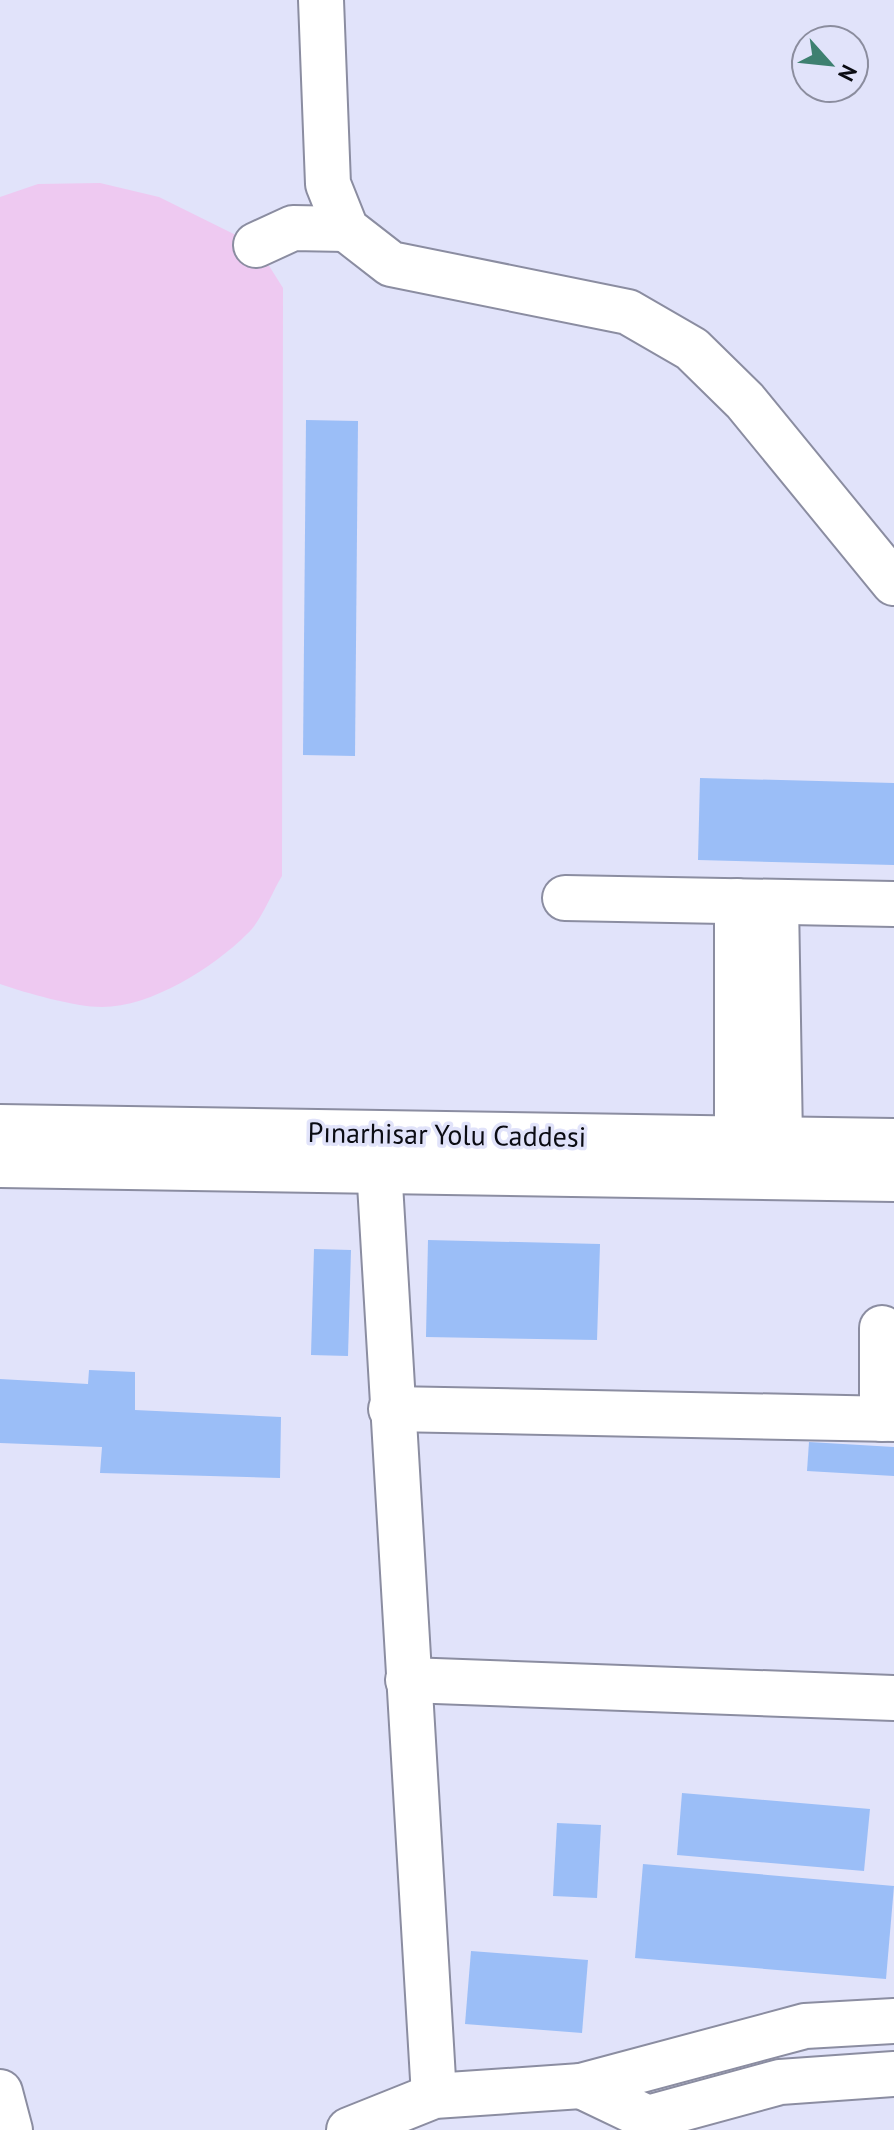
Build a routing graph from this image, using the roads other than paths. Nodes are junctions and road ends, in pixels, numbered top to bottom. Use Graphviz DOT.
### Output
graph roads {
  1 [pos="321,0"];
  2 [pos="346,229"];
  3 [pos="256,245"];
  4 [pos="894,583"];
  5 [pos="565,898"];
  6 [pos="756,902"];
  7 [pos="894,904"];
  8 [pos="0,1127"];
  9 [pos="758,1139"];
  10 [pos="894,1141"];
  11 [pos="377,1152"];
  12 [pos="0,1165"];
  13 [pos="894,1179"];
  14 [pos="882,1328"];
  15 [pos="391,1409"];
  16 [pos="888,1419"];
  17 [pos="408,1680"];
  18 [pos="894,1698"];
  19 [pos="894,2021"];
  20 [pos="894,2074"];
  21 [pos="581,2086"];
  22 [pos="0,2092"];
  23 [pos="434,2096"];
  24 [pos="10,2130"];
  25 [pos="349,2130"];
  1 -- 2 [label="main road"];
  2 -- 3 [label="main road"];
  2 -- 4 [label="main road"];
  5 -- 6 [label="main road"];
  6 -- 7 [label="main road"];
  6 -- 9 [label="main road"];
  8 -- 11 [label="main road, Pınarhisar Yolu Caddesi"];
  9 -- 10 [label="main road, Pınarhisar Yolu Caddesi"];
  9 -- 11 [label="main road, Pınarhisar Yolu Caddesi"];
  11 -- 12 [label="main road, Pınarhisar Yolu Caddesi"];
  11 -- 13 [label="main road, Pınarhisar Yolu Caddesi"];
  11 -- 15 [label="main road"];
  14 -- 16 [label="main road"];
  15 -- 16 [label="main road"];
  15 -- 17 [label="main road"];
  17 -- 18 [label="main road"];
  17 -- 23 [label="main road"];
  19 -- 21 [label="main road"];
  20 -- 21 [label="main road"];
  21 -- 23 [label="main road"];
  22 -- 24 [label="main road"];
  23 -- 25 [label="main road"];
}
